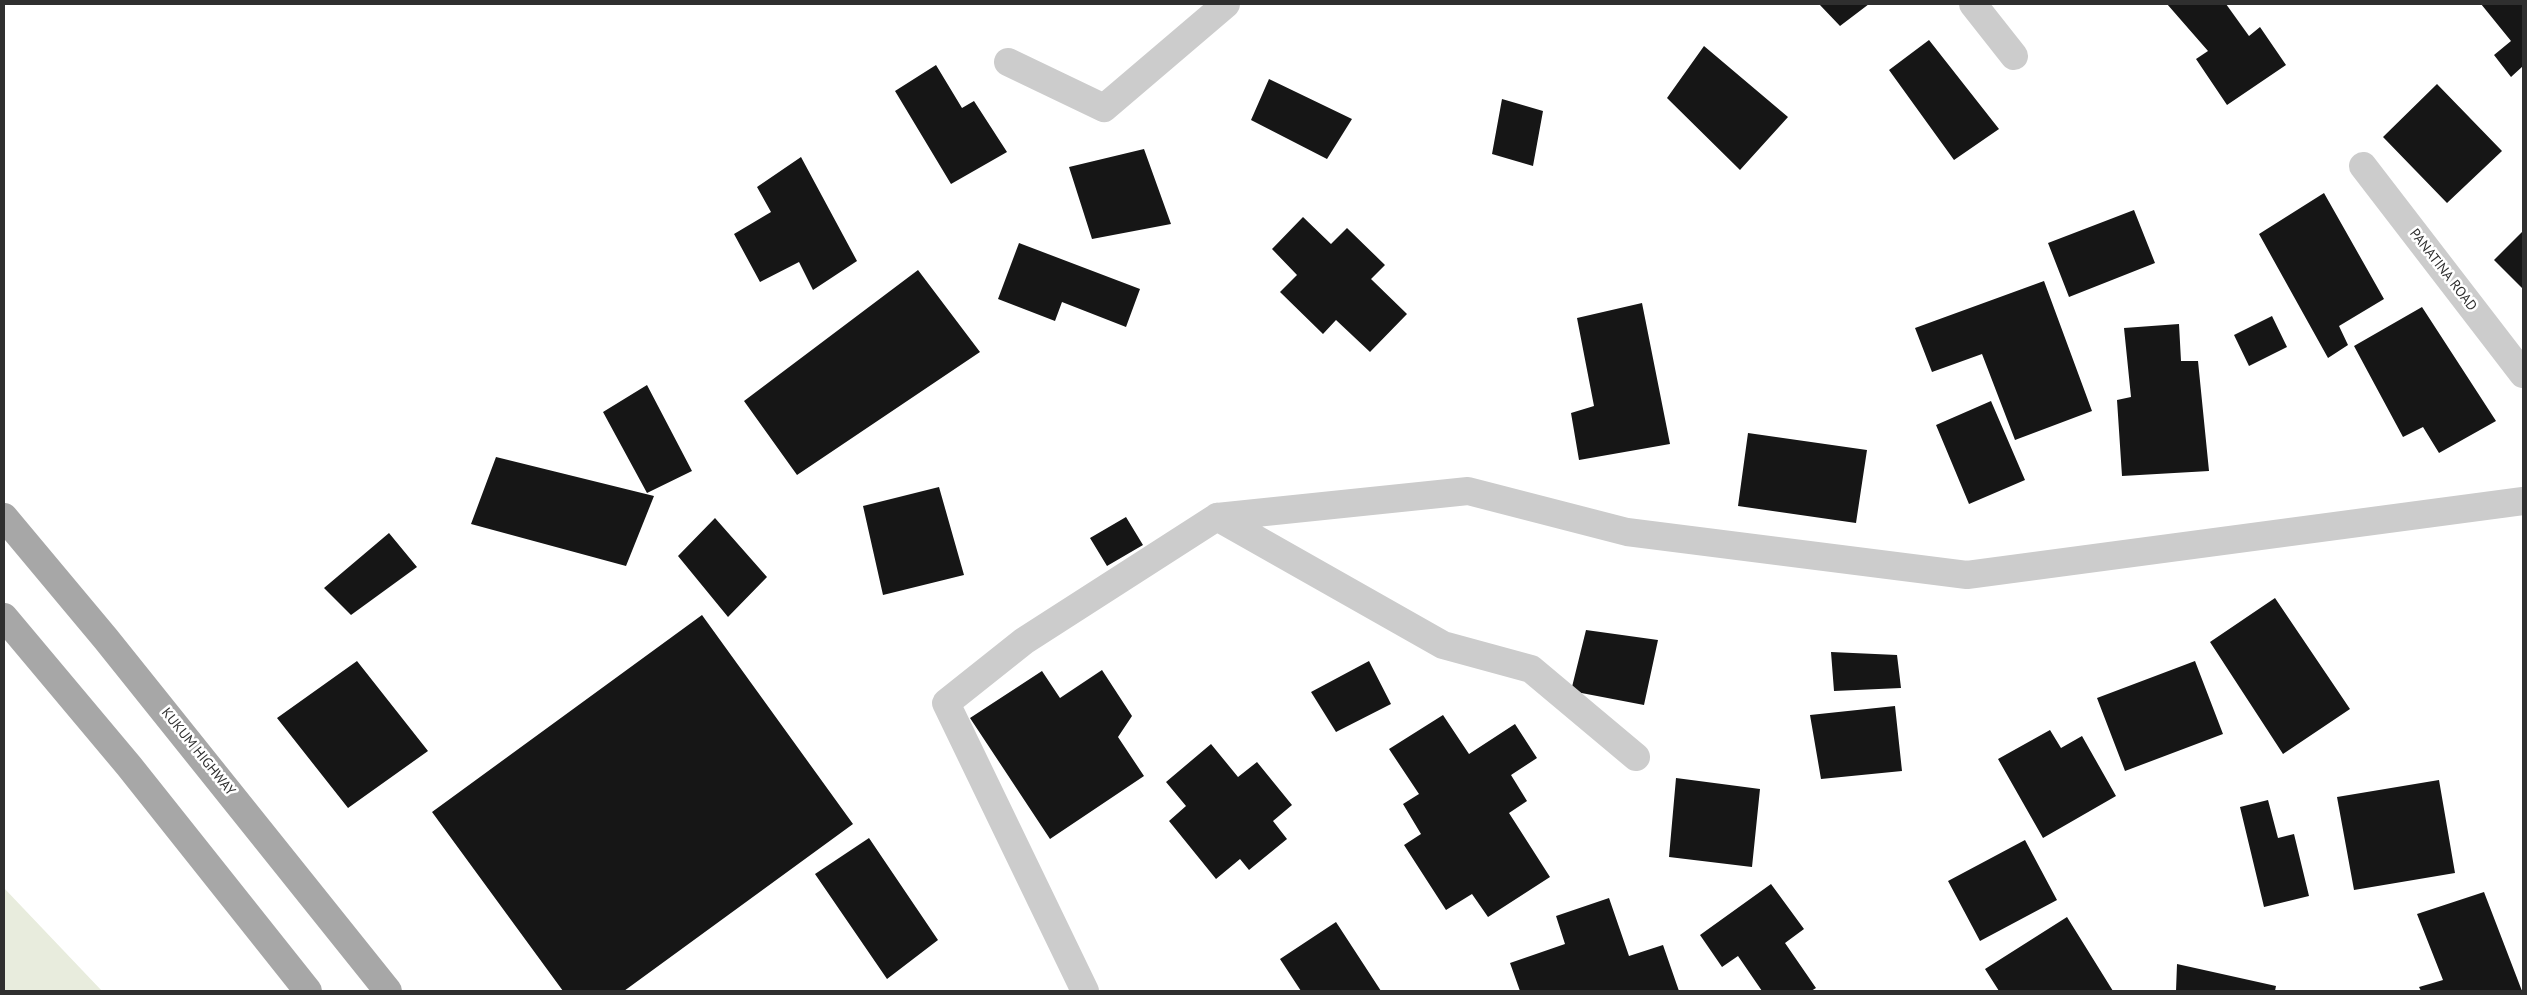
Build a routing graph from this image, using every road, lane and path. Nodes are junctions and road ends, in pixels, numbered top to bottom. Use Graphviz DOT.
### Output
graph roads {
  1 [pos="1226,4"];
  2 [pos="1973,4"];
  3 [pos="2014,56"];
  4 [pos="1008,62"];
  5 [pos="2363,166"];
  6 [pos="2523,374"];
  7 [pos="2523,501"];
  8 [pos="4,517"];
  9 [pos="1217,517"];
  10 [pos="4,617"];
  11 [pos="1636,757"];
  12 [pos="308,991"];
  13 [pos="388,991"];
  14 [pos="1085,991"];
  1 -- 4 [label="street"];
  2 -- 3 [label="street"];
  5 -- 6 [label="street, PANATINA ROAD"];
  7 -- 9 [label="street"];
  8 -- 13 [label="main road, KUKUM HIGHWAY"];
  9 -- 11 [label="street"];
  9 -- 14 [label="street"];
  10 -- 12 [label="main road"];
}
